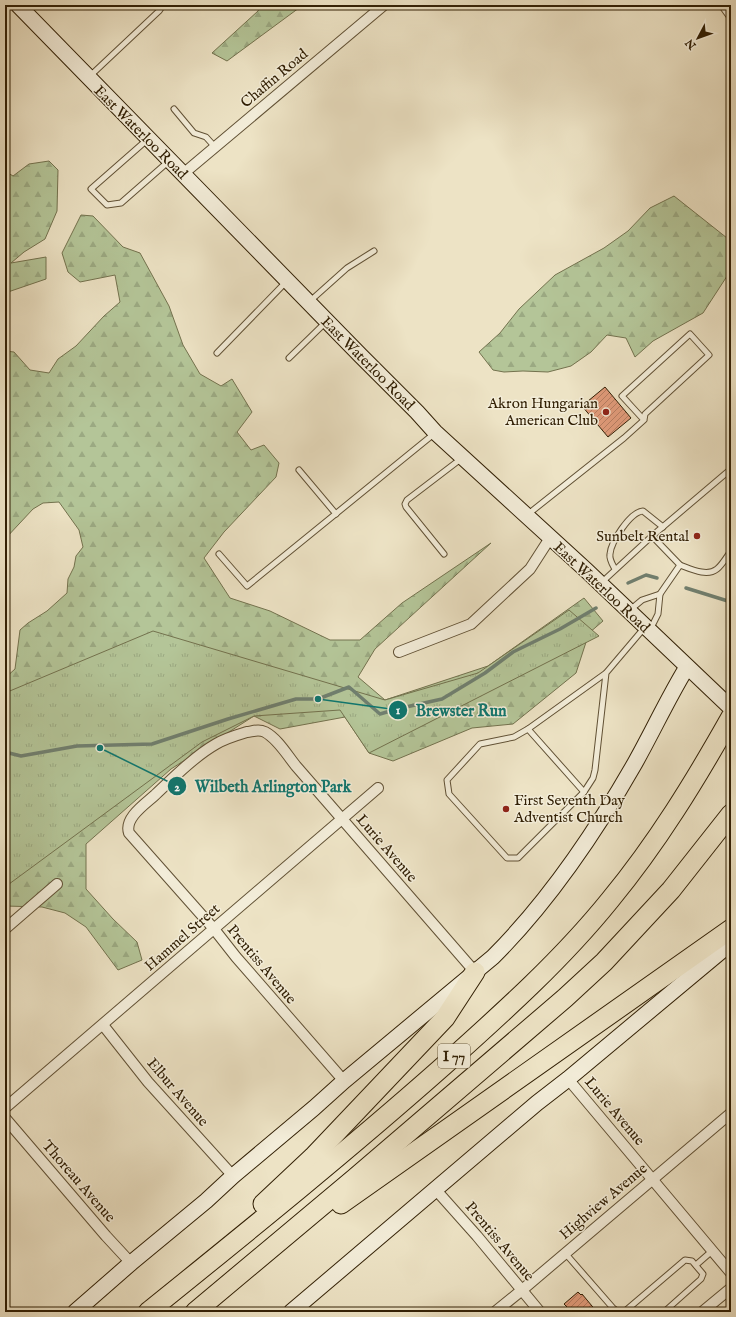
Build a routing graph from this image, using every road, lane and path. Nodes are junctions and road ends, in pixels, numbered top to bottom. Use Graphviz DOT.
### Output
graph roads {
  1 [pos="18,5"];
  2 [pos="163,5"];
  3 [pos="384,5"];
  4 [pos="721,5"];
  5 [pos="731,19"];
  6 [pos="88,78"];
  7 [pos="174,109"];
  8 [pos="148,139"];
  9 [pos="215,147"];
  10 [pos="169,160"];
  11 [pos="183,174"];
  12 [pos="374,251"];
  13 [pos="287,281"];
  14 [pos="308,303"];
  15 [pos="327,322"];
  16 [pos="217,352"];
  17 [pos="289,358"];
  18 [pos="644,420"];
  19 [pos="435,432"];
  20 [pos="463,457"];
  21 [pos="731,469"];
  22 [pos="299,470"];
  23 [pos="336,514"];
  24 [pos="526,516"];
  25 [pos="663,527"];
  26 [pos="652,536"];
  27 [pos="550,538"];
  28 [pos="731,551"];
  29 [pos="220,554"];
  30 [pos="444,554"];
  31 [pos="680,565"];
  32 [pos="615,569"];
  33 [pos="600,584"];
  34 [pos="660,594"];
  35 [pos="629,611"];
  36 [pos="647,629"];
  37 [pos="399,652"];
  38 [pos="687,667"];
  39 [pos="606,672"];
  40 [pos="731,708"];
  41 [pos="731,717"];
  42 [pos="528,729"];
  43 [pos="378,788"];
  44 [pos="584,792"];
  45 [pos="731,814"];
  46 [pos="342,818"];
  47 [pos="731,821"];
  48 [pos="128,828"];
  49 [pos="691,865"];
  50 [pos="57,884"];
  51 [pos="5,929"];
  52 [pos="214,929"];
  53 [pos="731,929"];
  54 [pos="731,943"];
  55 [pos="475,972"];
  56 [pos="103,1025"];
  57 [pos="568,1079"];
  58 [pos="344,1081"];
  59 [pos="5,1108"];
  60 [pos="731,1114"];
  61 [pos="5,1118"];
  62 [pos="233,1176"];
  63 [pos="652,1179"];
  64 [pos="436,1190"];
  65 [pos="712,1251"];
  66 [pos="565,1253"];
  67 [pos="131,1263"];
  68 [pos="696,1265"];
  69 [pos="731,1273"];
  70 [pos="731,1288"];
  71 [pos="221,1290"];
  72 [pos="522,1290"];
  73 [pos="75,1312"];
  74 [pos="145,1312"];
  75 [pos="148,1312"];
  76 [pos="195,1312"];
  77 [pos="292,1312"];
  78 [pos="495,1312"];
  79 [pos="540,1312"];
  80 [pos="618,1312"];
  81 [pos="624,1312"];
  82 [pos="664,1312"];
  83 [pos="702,1312"];
  1 -- 6 [label="main road, East Waterloo Road"];
  2 -- 6 [label="lane"];
  3 -- 9 [label="street, Chaffin Road"];
  4 -- 5 [label="lane"];
  6 -- 8 [label="main road, East Waterloo Road"];
  7 -- 9 [label="lane"];
  8 -- 10 [label="main road, East Waterloo Road"];
  8 -- 10 [label="lane"];
  9 -- 11 [label="street, Chaffin Road"];
  10 -- 11 [label="main road, East Waterloo Road"];
  11 -- 13 [label="main road, East Waterloo Road"];
  12 -- 14 [label="lane"];
  13 -- 14 [label="main road, East Waterloo Road"];
  13 -- 16 [label="lane"];
  14 -- 15 [label="main road, East Waterloo Road"];
  15 -- 17 [label="lane"];
  15 -- 19 [label="main road, East Waterloo Road"];
  18 -- 18 [label="lane"];
  18 -- 24 [label="lane"];
  19 -- 20 [label="main road, East Waterloo Road"];
  19 -- 23 [label="lane"];
  20 -- 24 [label="main road, East Waterloo Road"];
  20 -- 30 [label="lane"];
  21 -- 25 [label="lane"];
  22 -- 23 [label="lane"];
  23 -- 29 [label="lane"];
  24 -- 27 [label="main road, East Waterloo Road"];
  25 -- 26 [label="lane"];
  25 -- 32 [label="lane"];
  26 -- 31 [label="lane"];
  26 -- 32 [label="lane"];
  27 -- 33 [label="main road, East Waterloo Road"];
  27 -- 37 [label="street"];
  28 -- 31 [label="lane"];
  31 -- 34 [label="lane"];
  32 -- 33 [label="lane"];
  33 -- 35 [label="main road, East Waterloo Road"];
  34 -- 35 [label="lane"];
  34 -- 36 [label="lane"];
  35 -- 36 [label="main road, East Waterloo Road"];
  36 -- 38 [label="main road, East Waterloo Road"];
  36 -- 39 [label="lane"];
  38 -- 40 [label="main road, East Waterloo Road"];
  38 -- 55 [label="main road"];
  39 -- 42 [label="lane"];
  39 -- 44 [label="lane"];
  41 -- 75 [label="highway, I 77"];
  42 -- 44 [label="lane"];
  42 -- 44 [label="lane"];
  43 -- 46 [label="street, Hammel Street"];
  45 -- 49 [label="highway, I 77"];
  46 -- 48 [label="street, Lurie Avenue"];
  46 -- 52 [label="street, Hammel Street"];
  46 -- 55 [label="street, Lurie Avenue"];
  47 -- 49 [label="highway"];
  48 -- 52 [label="street, Prentiss Avenue"];
  49 -- 71 [label="highway, I 77"];
  50 -- 51 [label="street"];
  52 -- 56 [label="street, Hammel Street"];
  52 -- 58 [label="street, Prentiss Avenue"];
  53 -- 71 [label="highway"];
  54 -- 57 [label="main road"];
  55 -- 58 [label="main road"];
  55 -- 74 [label="highway"];
  56 -- 59 [label="street, Hammel Street"];
  56 -- 62 [label="street, Elbur Avenue"];
  57 -- 63 [label="street, Lurie Avenue"];
  57 -- 64 [label="main road"];
  58 -- 62 [label="main road"];
  60 -- 63 [label="street, Highview Avenue"];
  61 -- 67 [label="street, Thoreau Avenue"];
  62 -- 67 [label="main road"];
  63 -- 65 [label="street, Lurie Avenue"];
  63 -- 66 [label="street, Highview Avenue"];
  64 -- 72 [label="street, Prentiss Avenue"];
  64 -- 77 [label="main road"];
  65 -- 68 [label="lane"];
  65 -- 69 [label="street, Lurie Avenue"];
  66 -- 72 [label="street, Highview Avenue"];
  66 -- 80 [label="lane"];
  67 -- 73 [label="main road"];
  68 -- 81 [label="lane"];
  68 -- 82 [label="lane"];
  70 -- 83 [label="street"];
  71 -- 76 [label="highway, I 77"];
  72 -- 78 [label="street, Highview Avenue"];
  72 -- 79 [label="street, Prentiss Avenue"];
}
